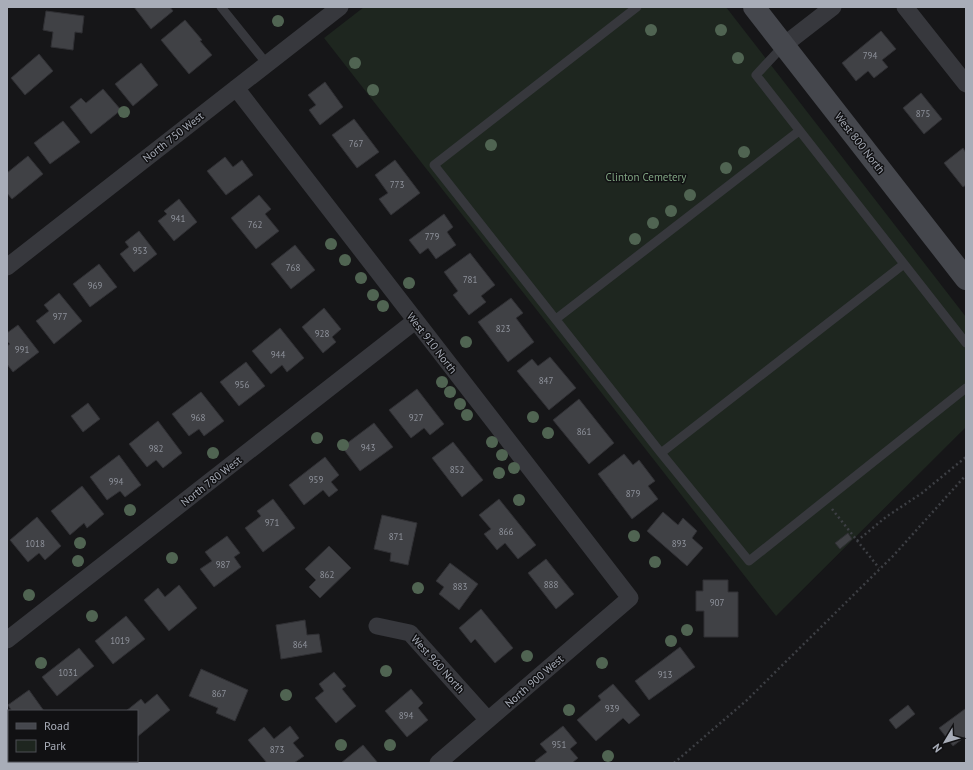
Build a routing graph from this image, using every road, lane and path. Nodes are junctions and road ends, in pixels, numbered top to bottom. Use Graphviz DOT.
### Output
graph roads {
  1 [pos="221,7"];
  2 [pos="340,7"];
  3 [pos="637,7"];
  4 [pos="754,7"];
  5 [pos="833,7"];
  6 [pos="905,7"];
  7 [pos="784,45"];
  8 [pos="268,64"];
  9 [pos="966,84"];
  10 [pos="236,88"];
  11 [pos="799,130"];
  12 [pos="904,264"];
  13 [pos="7,267"];
  14 [pos="966,279"];
  15 [pos="556,319"];
  16 [pos="415,321"];
  17 [pos="966,343"];
  18 [pos="966,388"];
  19 [pos="661,453"];
  20 [pos="966,457"];
  21 [pos="966,475"];
  22 [pos="838,516"];
  23 [pos="857,541"];
  24 [pos="879,568"];
  25 [pos="630,598"];
  26 [pos="377,626"];
  27 [pos="7,640"];
  28 [pos="488,720"];
  29 [pos="438,763"];
  30 [pos="674,763"];
  1 -- 8 [label="lane"];
  2 -- 8 [label="street, North 750 West"];
  3 -- 15 [label="lane"];
  4 -- 7 [label="street, West 800 North"];
  5 -- 7 [label="street"];
  6 -- 9 [label="street"];
  7 -- 11 [label="lane"];
  7 -- 14 [label="street, West 800 North"];
  8 -- 10 [label="street, North 750 West"];
  10 -- 13 [label="street, North 750 West"];
  10 -- 16 [label="street, West 910 North"];
  11 -- 12 [label="lane"];
  11 -- 15 [label="lane"];
  12 -- 17 [label="lane"];
  12 -- 19 [label="lane"];
  15 -- 19 [label="lane"];
  16 -- 25 [label="street, West 910 North"];
  16 -- 27 [label="street, North 780 West"];
  18 -- 19 [label="lane"];
  20 -- 23 [label="path"];
  21 -- 24 [label="path"];
  22 -- 23 [label="path"];
  23 -- 24 [label="path"];
  24 -- 30 [label="path"];
  25 -- 28 [label="street, North 900 West"];
  26 -- 28 [label="street, West 960 North"];
  28 -- 29 [label="street, North 900 West"];
}
